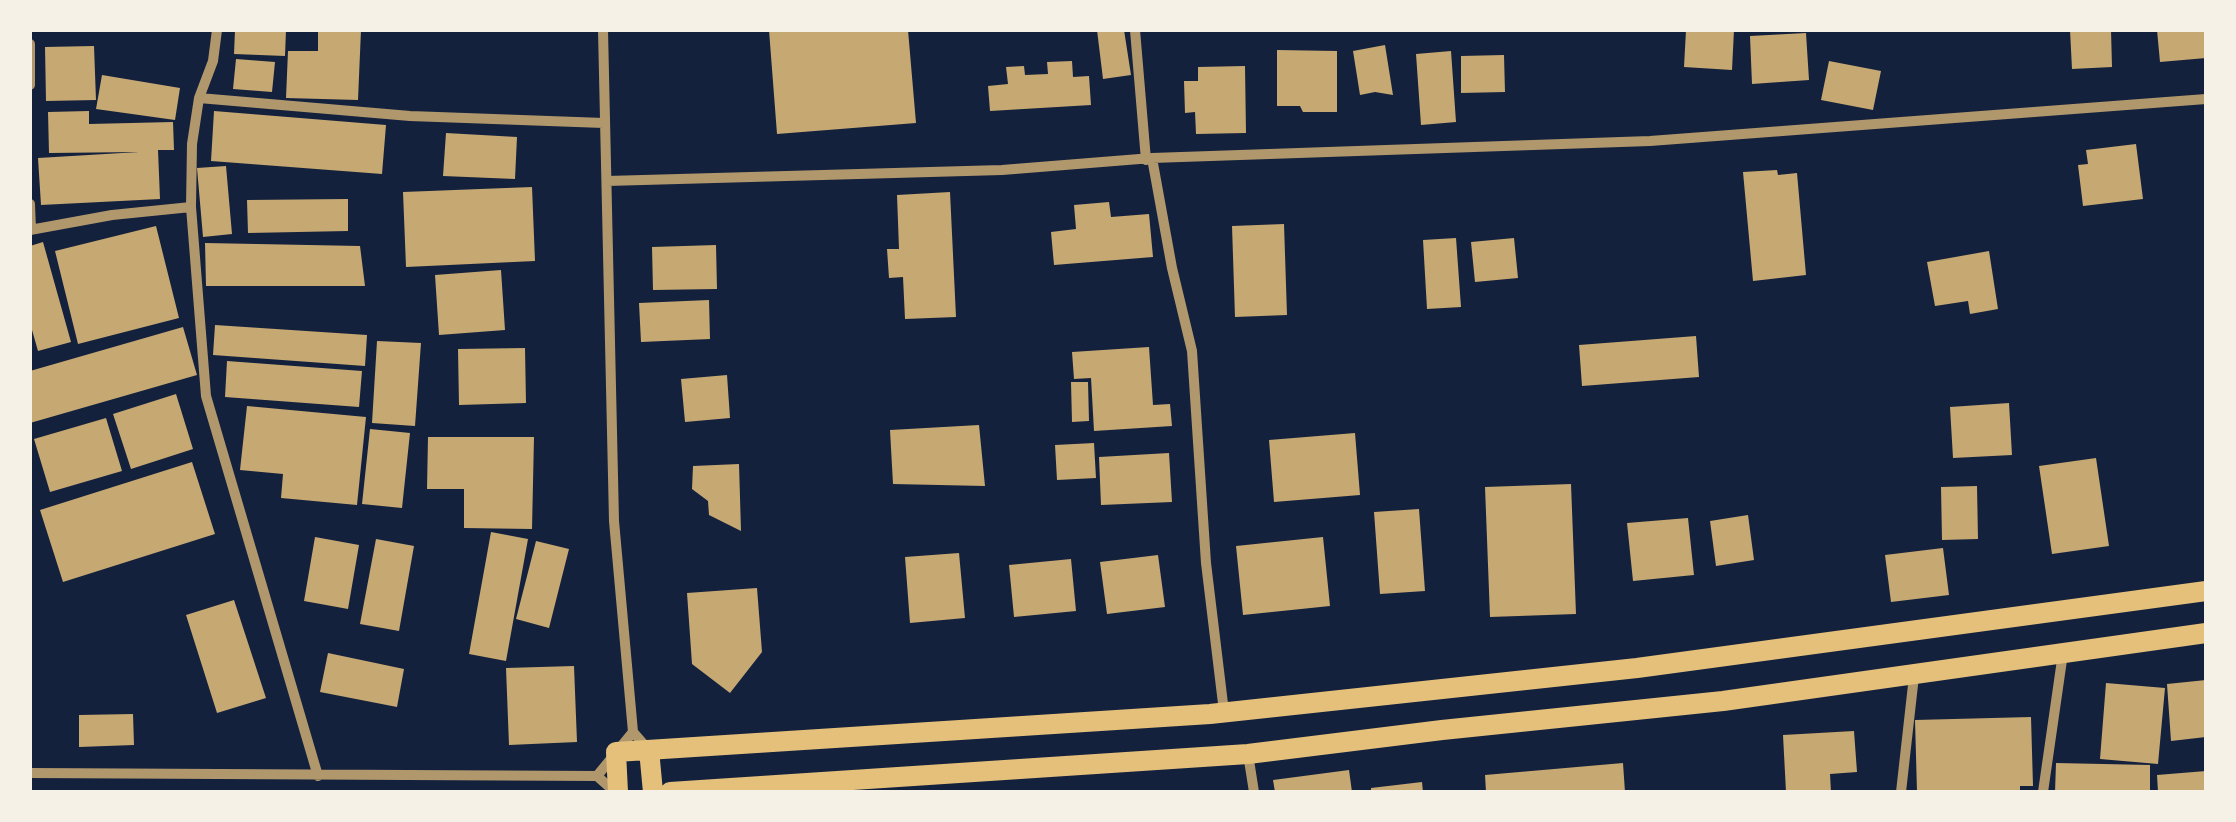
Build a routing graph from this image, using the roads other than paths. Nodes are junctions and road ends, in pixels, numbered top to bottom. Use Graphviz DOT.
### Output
graph roads {
  1 [pos="217,30"];
  2 [pos="603,30"];
  3 [pos="1136,30"];
  4 [pos="30,44"];
  5 [pos="30,85"];
  6 [pos="199,98"];
  7 [pos="2206,99"];
  8 [pos="604,123"];
  9 [pos="1149,159"];
  10 [pos="607,181"];
  11 [pos="30,204"];
  12 [pos="191,207"];
  13 [pos="30,230"];
  14 [pos="2206,591"];
  15 [pos="2206,634"];
  16 [pos="2063,652"];
  17 [pos="1914,676"];
  18 [pos="1224,712"];
  19 [pos="633,732"];
  20 [pos="649,750"];
  21 [pos="616,752"];
  22 [pos="1248,754"];
  23 [pos="30,772"];
  24 [pos="318,776"];
  25 [pos="596,776"];
  26 [pos="617,792"];
  27 [pos="652,792"];
  28 [pos="670,792"];
  29 [pos="1254,792"];
  30 [pos="1901,792"];
  31 [pos="2043,792"];
  1 -- 6 [label="street"];
  2 -- 8 [label="street"];
  3 -- 9 [label="street"];
  4 -- 5 [label="street"];
  6 -- 8 [label="street"];
  6 -- 12 [label="street"];
  7 -- 9 [label="street"];
  8 -- 10 [label="street"];
  9 -- 10 [label="street"];
  9 -- 18 [label="street"];
  10 -- 19 [label="street"];
  11 -- 13 [label="street"];
  12 -- 13 [label="street"];
  12 -- 24 [label="street"];
  14 -- 18 [label="main road"];
  15 -- 16 [label="main road"];
  16 -- 17 [label="main road"];
  16 -- 31 [label="street"];
  17 -- 22 [label="main road"];
  17 -- 30 [label="street"];
  18 -- 20 [label="main road"];
  19 -- 20 [label="street"];
  19 -- 21 [label="street"];
  20 -- 21 [label="main road"];
  20 -- 27 [label="main road"];
  21 -- 25 [label="street"];
  21 -- 26 [label="main road"];
  22 -- 28 [label="main road"];
  22 -- 29 [label="street"];
  23 -- 24 [label="street"];
  24 -- 25 [label="street"];
  25 -- 26 [label="street"];
}
